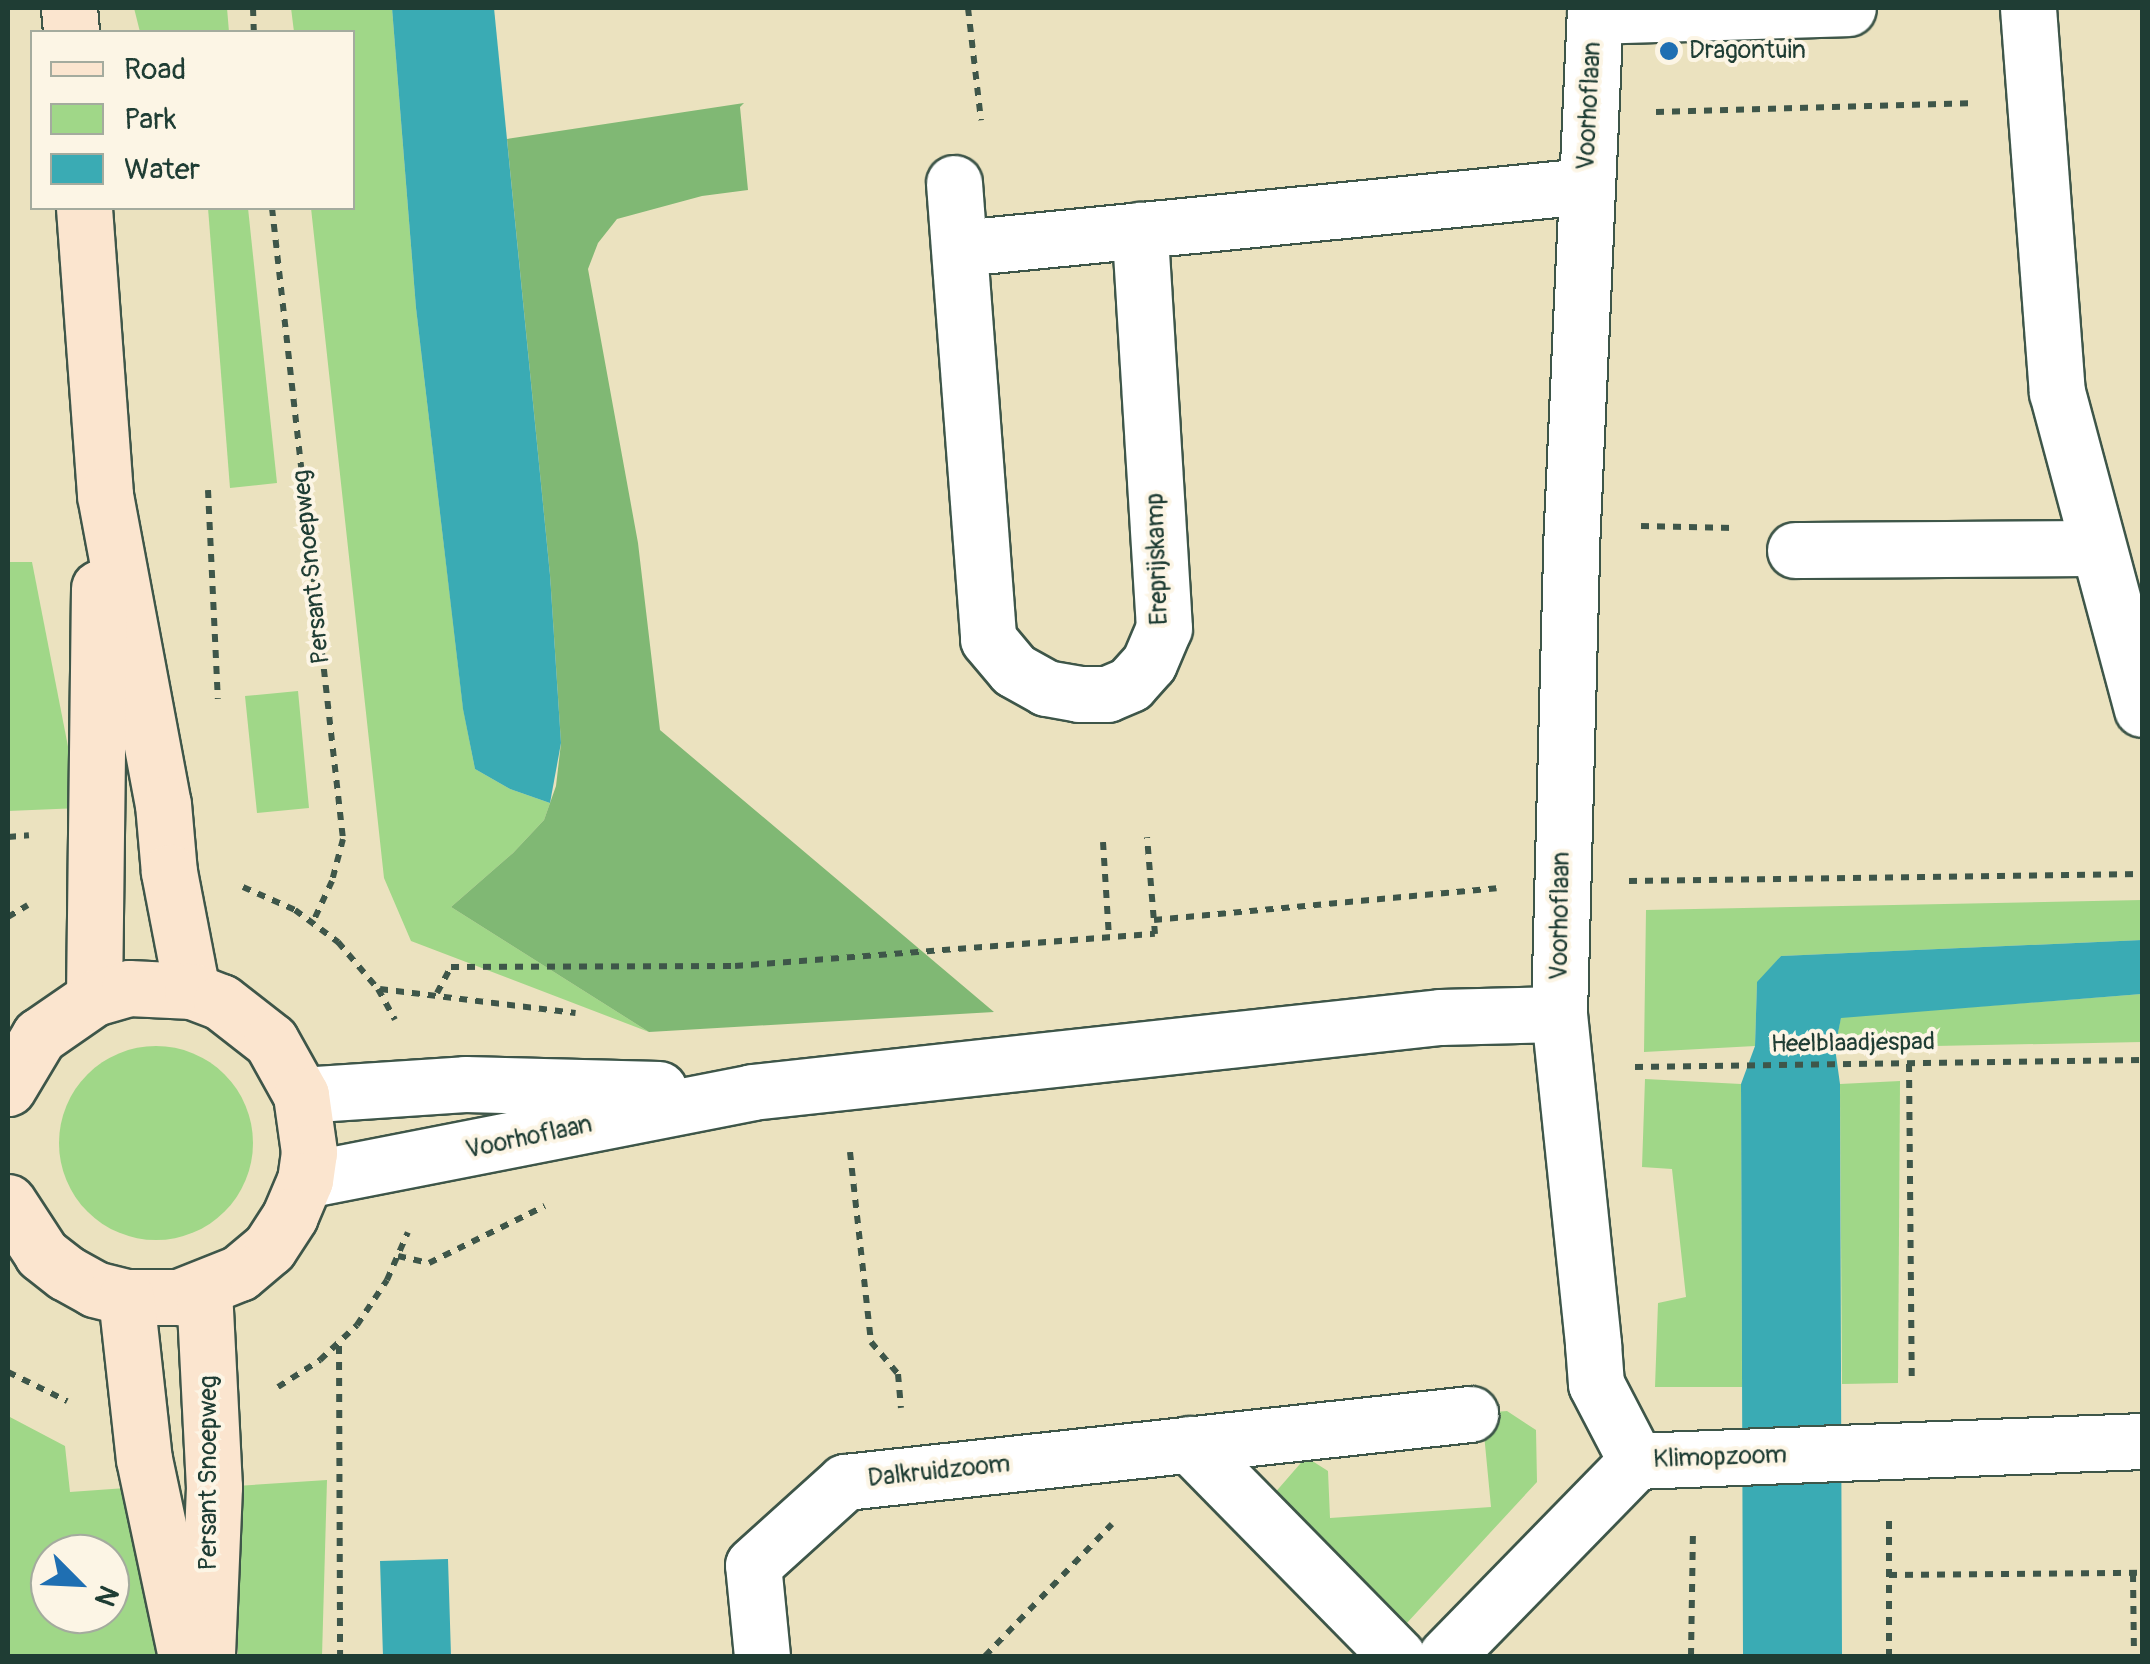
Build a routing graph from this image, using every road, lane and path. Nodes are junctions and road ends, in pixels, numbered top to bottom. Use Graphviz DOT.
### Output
graph roads {
  1 [pos="968,8"];
  2 [pos="1848,8"];
  3 [pos="2028,8"];
  4 [pos="1595,12"];
  5 [pos="2035,101"];
  6 [pos="1590,113"];
  7 [pos="954,183"];
  8 [pos="1586,186"];
  9 [pos="84,210"];
  10 [pos="272,210"];
  11 [pos="1140,230"];
  12 [pos="961,248"];
  13 [pos="104,495"];
  14 [pos="1572,525"];
  15 [pos="2098,548"];
  16 [pos="1795,550"];
  17 [pos="2142,709"];
  18 [pos="1146,837"];
  19 [pos="1103,842"];
  20 [pos="2142,874"];
  21 [pos="1562,882"];
  22 [pos="1154,920"];
  23 [pos="1109,937"];
  24 [pos="378,989"];
  25 [pos="192,991"];
  26 [pos="436,993"];
  27 [pos="94,998"];
  28 [pos="1561,1040"];
  29 [pos="2142,1060"];
  30 [pos="1908,1064"];
  31 [pos="842,1081"];
  32 [pos="8,1088"];
  33 [pos="752,1092"];
  34 [pos="301,1095"];
  35 [pos="305,1180"];
  36 [pos="8,1202"];
  37 [pos="204,1290"];
  38 [pos="126,1297"];
  39 [pos="338,1344"];
  40 [pos="1470,1414"];
  41 [pos="2142,1441"];
  42 [pos="1189,1444"];
  43 [pos="1876,1454"];
  44 [pos="1709,1457"];
  45 [pos="1636,1462"];
  46 [pos="909,1477"];
  47 [pos="1888,1574"];
  48 [pos="2132,1574"];
  49 [pos="2142,1574"];
  50 [pos="186,1656"];
  51 [pos="206,1656"];
  52 [pos="340,1656"];
  53 [pos="762,1656"];
  54 [pos="985,1656"];
  55 [pos="1396,1656"];
  56 [pos="1446,1656"];
  57 [pos="1692,1656"];
  58 [pos="1889,1656"];
  59 [pos="2134,1656"];
  1 -- 7 [label="path"];
  2 -- 4 [label="street"];
  3 -- 5 [label="street"];
  4 -- 6 [label="street, Voorhoflaan"];
  5 -- 6 [label="path"];
  5 -- 15 [label="street"];
  6 -- 8 [label="street, Voorhoflaan"];
  7 -- 12 [label="street, Ereprijskamp"];
  8 -- 11 [label="street"];
  8 -- 14 [label="street, Voorhoflaan"];
  9 -- 13 [label="main road"];
  10 -- 24 [label="path, Persant Snoepweg"];
  11 -- 12 [label="street"];
  11 -- 12 [label="street, Ereprijskamp"];
  13 -- 25 [label="main road"];
  13 -- 27 [label="main road"];
  14 -- 16 [label="path"];
  14 -- 21 [label="street, Voorhoflaan"];
  15 -- 16 [label="street"];
  15 -- 17 [label="street"];
  18 -- 22 [label="path"];
  19 -- 23 [label="path"];
  20 -- 21 [label="path"];
  21 -- 22 [label="path"];
  21 -- 28 [label="street, Voorhoflaan"];
  22 -- 23 [label="path"];
  23 -- 26 [label="path"];
  25 -- 27 [label="main road"];
  25 -- 34 [label="main road"];
  27 -- 32 [label="main road"];
  28 -- 30 [label="path, Heelblaadjespad"];
  28 -- 31 [label="street, Voorhoflaan"];
  28 -- 45 [label="street, Klimopzoom"];
  29 -- 30 [label="path, Heelblaadjespad"];
  30 -- 43 [label="path"];
  31 -- 33 [label="street, Voorhoflaan"];
  31 -- 46 [label="path"];
  33 -- 34 [label="street, Voorhoflaan"];
  33 -- 35 [label="street, Voorhoflaan"];
  34 -- 35 [label="main road"];
  35 -- 37 [label="main road"];
  36 -- 38 [label="main road"];
  37 -- 38 [label="main road"];
  37 -- 51 [label="main road, Persant Snoepweg"];
  38 -- 50 [label="main road, Persant Snoepweg"];
  39 -- 52 [label="path"];
  40 -- 42 [label="street, Dalkruidzoom"];
  41 -- 43 [label="street, Klimopzoom"];
  42 -- 46 [label="street, Dalkruidzoom"];
  42 -- 54 [label="path"];
  42 -- 55 [label="street"];
  43 -- 44 [label="street, Klimopzoom"];
  43 -- 47 [label="path"];
  44 -- 45 [label="street, Klimopzoom"];
  44 -- 57 [label="path"];
  45 -- 56 [label="street"];
  46 -- 53 [label="street, Dalkruidzoom"];
  47 -- 48 [label="path"];
  47 -- 58 [label="path"];
  48 -- 49 [label="path"];
  48 -- 59 [label="path"];
}
